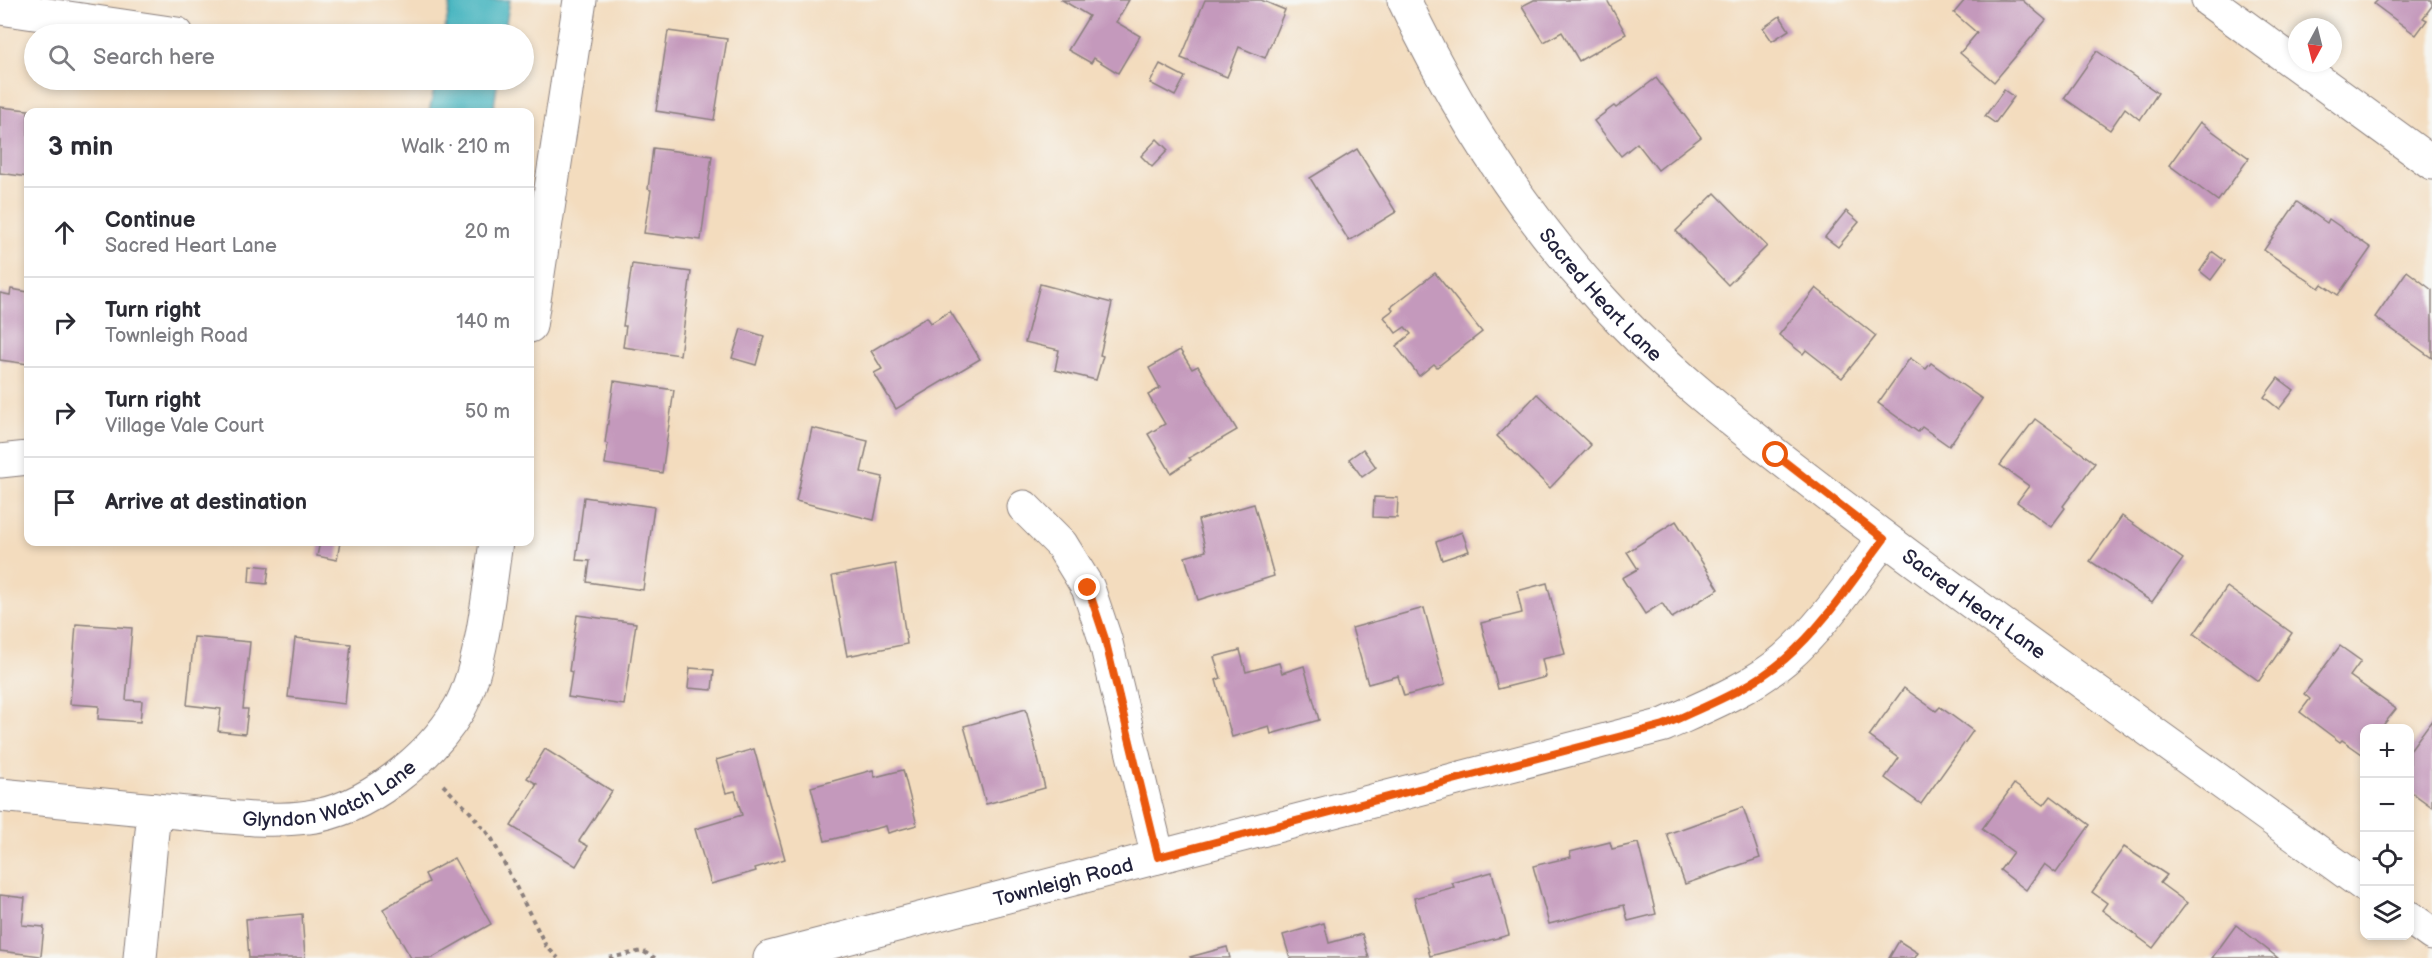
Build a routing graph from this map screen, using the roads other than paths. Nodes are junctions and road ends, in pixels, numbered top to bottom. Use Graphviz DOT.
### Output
graph roads {
  1 [pos="580,0"];
  2 [pos="1404,0"];
  3 [pos="2208,0"];
  4 [pos="0,8"];
  5 [pos="109,24"];
  6 [pos="2432,163"];
  7 [pos="534,300"];
  8 [pos="24,458"];
  9 [pos="0,461"];
  10 [pos="1024,507"];
  11 [pos="1884,539"];
  12 [pos="495,546"];
  13 [pos="0,795"];
  14 [pos="154,810"];
  15 [pos="1158,857"];
  16 [pos="2360,882"];
  17 [pos="2414,921"];
  18 [pos="2432,934"];
  19 [pos="140,958"];
  20 [pos="770,958"];
  1 -- 7 [label="street"];
  2 -- 11 [label="street, Sacred Heart Lane"];
  3 -- 6 [label="street"];
  4 -- 5 [label="street"];
  8 -- 9 [label="street"];
  10 -- 15 [label="street"];
  11 -- 15 [label="street, Townleigh Road"];
  11 -- 16 [label="street, Sacred Heart Lane"];
  12 -- 14 [label="street, Glyndon Watch Lane"];
  13 -- 14 [label="street, Glyndon Watch Lane"];
  14 -- 19 [label="street"];
  15 -- 20 [label="street, Townleigh Road"];
  17 -- 18 [label="street"];
}
